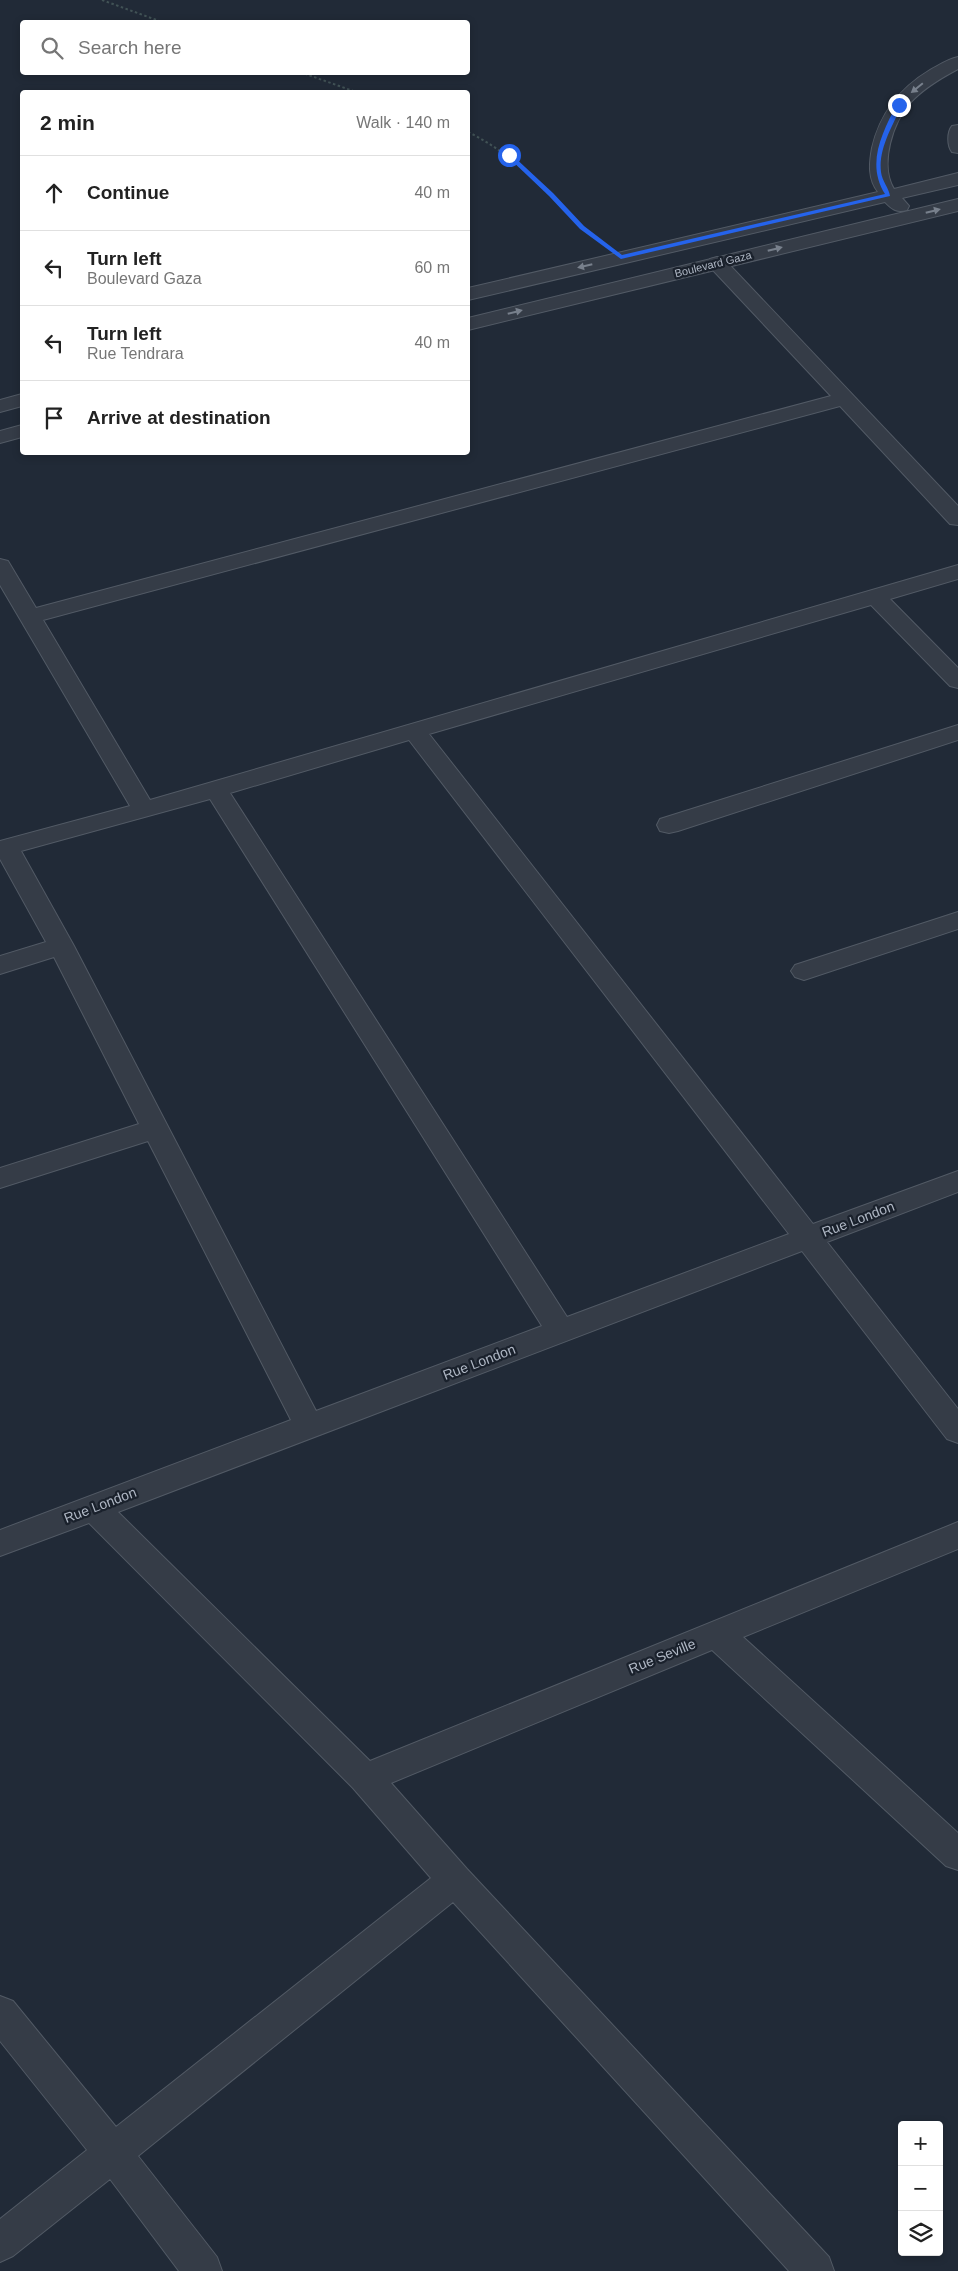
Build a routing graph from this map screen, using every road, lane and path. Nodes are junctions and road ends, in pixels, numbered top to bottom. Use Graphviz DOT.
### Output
graph roads {
  1 [pos="102,0"];
  2 [pos="157,20"];
  3 [pos="958,62"];
  4 [pos="308,75"];
  5 [pos="350,90"];
  6 [pos="958,130"];
  7 [pos="470,133"];
  8 [pos="958,148"];
  9 [pos="958,179"];
  10 [pos="888,195"];
  11 [pos="958,205"];
  12 [pos="911,216"];
  13 [pos="621,257"];
  14 [pos="718,263"];
  15 [pos="470,294"];
  16 [pos="470,324"];
  17 [pos="844,399"];
  18 [pos="20,401"];
  19 [pos="0,406"];
  20 [pos="20,432"];
  21 [pos="0,437"];
  22 [pos="958,519"];
  23 [pos="0,566"];
  24 [pos="958,572"];
  25 [pos="875,596"];
  26 [pos="30,617"];
  27 [pos="958,681"];
  28 [pos="414,732"];
  29 [pos="958,732"];
  30 [pos="216,789"];
  31 [pos="144,810"];
  32 [pos="669,825"];
  33 [pos="3,848"];
  34 [pos="958,920"];
  35 [pos="61,946"];
  36 [pos="0,965"];
  37 [pos="804,971"];
  38 [pos="155,1129"];
  39 [pos="0,1178"];
  40 [pos="958,1181"];
  41 [pos="808,1237"];
  42 [pos="561,1331"];
  43 [pos="309,1426"];
  44 [pos="958,1431"];
  45 [pos="94,1508"];
  46 [pos="958,1535"];
  47 [pos="0,1543"];
  48 [pos="717,1634"];
  49 [pos="365,1778"];
  50 [pos="958,1855"];
  51 [pos="455,1880"];
  52 [pos="0,2013"];
  53 [pos="113,2153"];
  54 [pos="0,2243"];
  55 [pos="203,2271"];
  56 [pos="815,2271"];
  1 -- 2 [label="path"];
  3 -- 10 [label="street, one-way"];
  4 -- 5 [label="path"];
  6 -- 8 [label="street"];
  7 -- 13 [label="path"];
  9 -- 10 [label="street, Boulevard Gaza"];
  10 -- 12 [label="street"];
  10 -- 13 [label="street, Boulevard Gaza"];
  12 -- 11 [label="street, Boulevard Gaza, one-way"];
  14 -- 12 [label="street, Boulevard Gaza, one-way"];
  13 -- 15 [label="street, Boulevard Gaza, one-way"];
  16 -- 14 [label="street, Boulevard Gaza, one-way"];
  14 -- 17 [label="street"];
  17 -- 22 [label="street"];
  17 -- 26 [label="street"];
  18 -- 19 [label="street"];
  20 -- 21 [label="street"];
  23 -- 26 [label="street"];
  24 -- 25 [label="street"];
  25 -- 27 [label="street"];
  25 -- 28 [label="street"];
  26 -- 31 [label="street"];
  28 -- 30 [label="street"];
  28 -- 41 [label="street"];
  29 -- 32 [label="street"];
  30 -- 31 [label="street"];
  30 -- 42 [label="street"];
  31 -- 33 [label="street"];
  33 -- 35 [label="street"];
  34 -- 37 [label="street"];
  35 -- 36 [label="street"];
  35 -- 38 [label="street"];
  38 -- 39 [label="street"];
  38 -- 43 [label="street"];
  40 -- 41 [label="street, Rue London"];
  41 -- 42 [label="street, Rue London"];
  41 -- 44 [label="street"];
  42 -- 43 [label="street, Rue London"];
  43 -- 45 [label="street, Rue London"];
  45 -- 47 [label="street, Rue London"];
  45 -- 49 [label="street"];
  46 -- 48 [label="street, Rue Seville"];
  48 -- 49 [label="street, Rue Seville"];
  48 -- 50 [label="street"];
  49 -- 51 [label="street"];
  51 -- 53 [label="street"];
  51 -- 56 [label="street"];
  52 -- 53 [label="street"];
  53 -- 54 [label="street"];
  53 -- 55 [label="street"];
}
